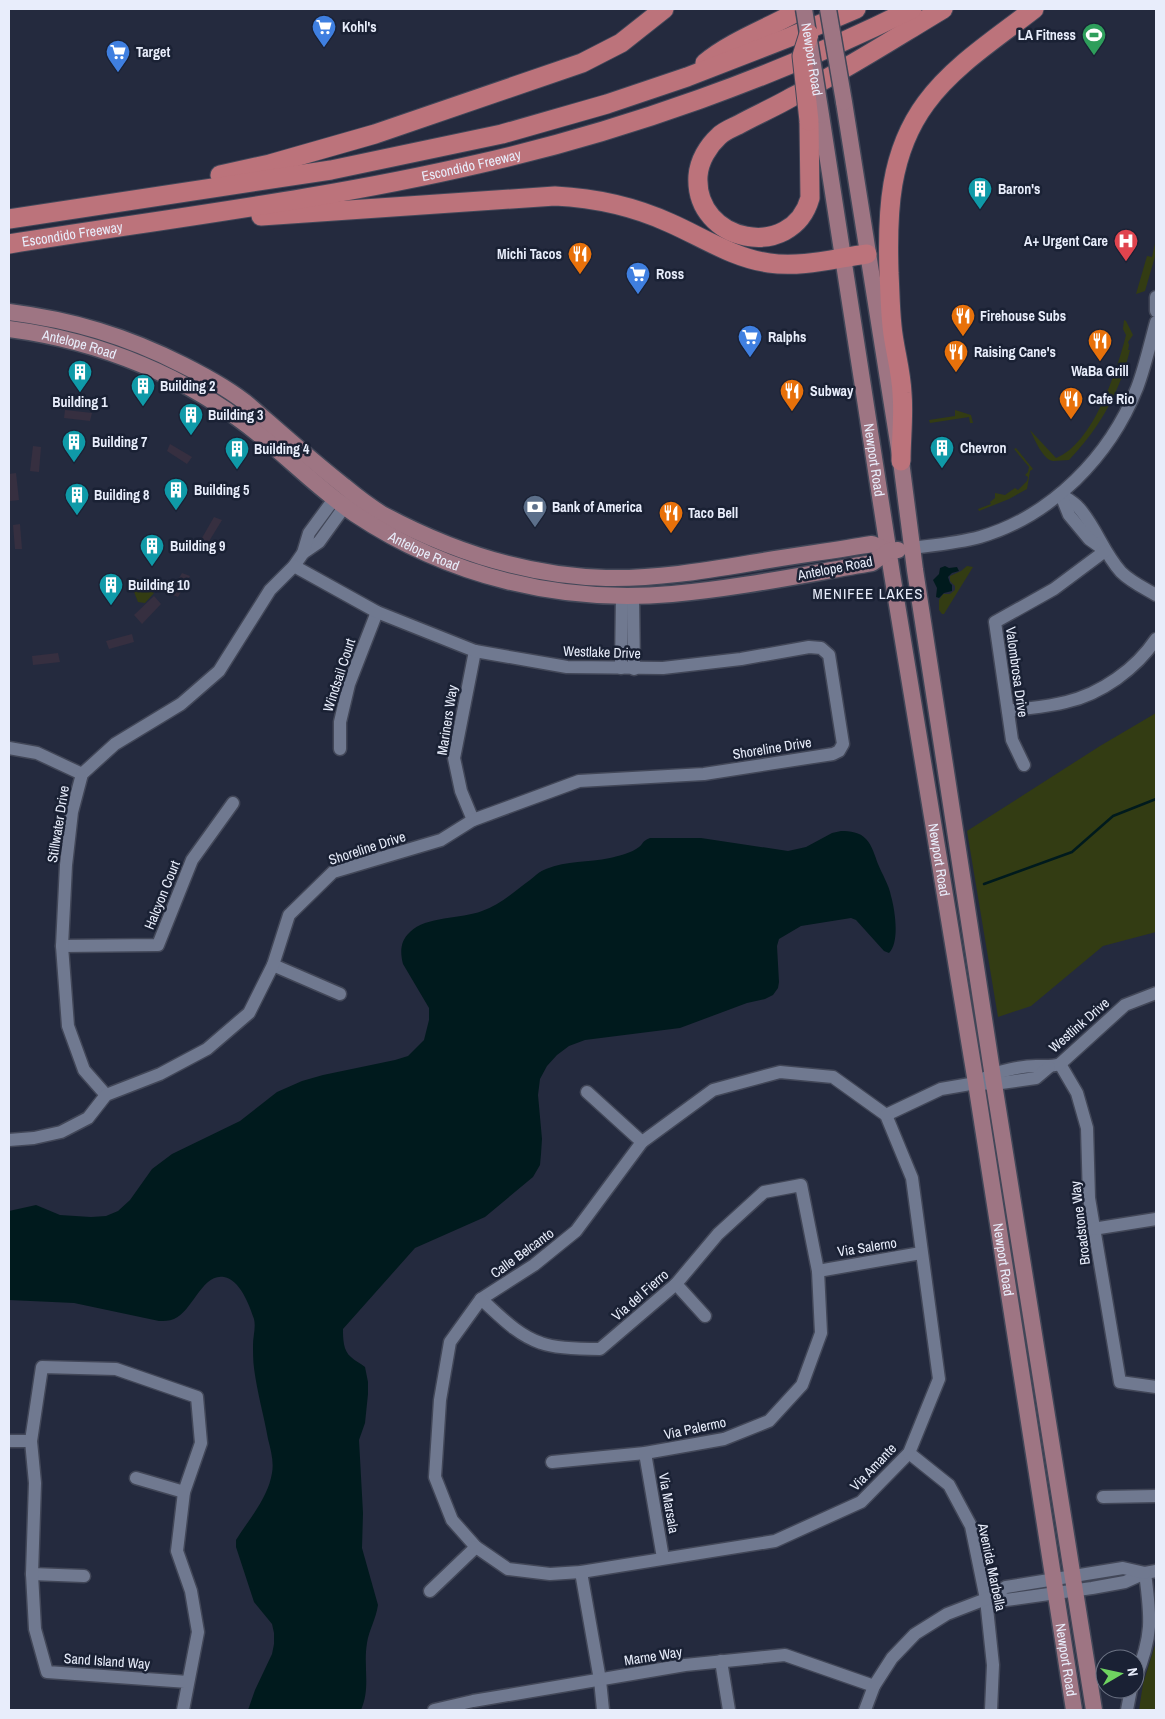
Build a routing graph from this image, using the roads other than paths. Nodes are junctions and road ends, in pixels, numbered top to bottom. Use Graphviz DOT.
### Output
graph roads {
  1 [pos="664,9"];
  2 [pos="803,9"];
  3 [pos="828,9"];
  4 [pos="856,9"];
  5 [pos="912,9"];
  6 [pos="943,9"];
  7 [pos="1034,9"];
  8 [pos="808,34"];
  9 [pos="687,77"];
  10 [pos="815,118"];
  11 [pos="72,210"];
  12 [pos="9,220"];
  13 [pos="59,236"];
  14 [pos="9,244"];
  15 [pos="867,254"];
  16 [pos="843,257"];
  17 [pos="1156,297"];
  18 [pos="1156,311"];
  19 [pos="9,312"];
  20 [pos="1156,322"];
  21 [pos="9,329"];
  22 [pos="901,461"];
  23 [pos="1060,494"];
  24 [pos="344,500"];
  25 [pos="912,548"];
  26 [pos="889,551"];
  27 [pos="1105,551"];
  28 [pos="294,566"];
  29 [pos="707,571"];
  30 [pos="632,578"];
  31 [pos="533,587"];
  32 [pos="1156,595"];
  33 [pos="628,596"];
  34 [pos="377,612"];
  35 [pos="1156,639"];
  36 [pos="475,651"];
  37 [pos="627,668"];
  38 [pos="1008,712"];
  39 [pos="9,748"];
  40 [pos="340,749"];
  41 [pos="839,750"];
  42 [pos="1024,765"];
  43 [pos="82,774"];
  44 [pos="233,803"];
  45 [pos="473,820"];
  46 [pos="62,946"];
  47 [pos="273,965"];
  48 [pos="1156,993"];
  49 [pos="340,994"];
  50 [pos="1055,1066"];
  51 [pos="993,1079"];
  52 [pos="976,1083"];
  53 [pos="587,1092"];
  54 [pos="106,1095"];
  55 [pos="886,1115"];
  56 [pos="9,1140"];
  57 [pos="642,1142"];
  58 [pos="800,1185"];
  59 [pos="1156,1219"];
  60 [pos="1093,1229"];
  61 [pos="921,1254"];
  62 [pos="818,1270"];
  63 [pos="676,1284"];
  64 [pos="482,1300"];
  65 [pos="705,1316"];
  66 [pos="1156,1387"];
  67 [pos="9,1441"];
  68 [pos="31,1441"];
  69 [pos="645,1453"];
  70 [pos="909,1453"];
  71 [pos="552,1462"];
  72 [pos="136,1478"];
  73 [pos="184,1492"];
  74 [pos="1156,1496"];
  75 [pos="1103,1497"];
  76 [pos="476,1547"];
  77 [pos="663,1558"];
  78 [pos="581,1572"];
  79 [pos="1150,1572"];
  80 [pos="32,1574"];
  81 [pos="84,1576"];
  82 [pos="1074,1584"];
  83 [pos="1055,1586"];
  84 [pos="430,1591"];
  85 [pos="986,1599"];
  86 [pos="1145,1653"];
  87 [pos="721,1661"];
  88 [pos="600,1680"];
  89 [pos="188,1682"];
  90 [pos="874,1686"];
  91 [pos="474,1706"];
  92 [pos="183,1710"];
  93 [pos="434,1710"];
  94 [pos="603,1710"];
  95 [pos="728,1710"];
  96 [pos="865,1710"];
  97 [pos="991,1710"];
  98 [pos="1074,1710"];
  99 [pos="1094,1710"];
  1 -- 11 [label="highway"];
  2 -- 8 [label="main road, Newport Road, bridge"];
  2 -- 9 [label="highway"];
  3 -- 15 [label="main road, Newport Road, bridge"];
  4 -- 9 [label="highway, Escondido Freeway"];
  5 -- 13 [label="highway, Escondido Freeway"];
  6 -- 10 [label="highway"];
  7 -- 22 [label="highway"];
  8 -- 10 [label="highway, bridge"];
  9 -- 11 [label="highway, Escondido Freeway"];
  10 -- 16 [label="main road, Newport Road"];
  11 -- 12 [label="highway, Escondido Freeway"];
  13 -- 14 [label="highway, Escondido Freeway"];
  13 -- 16 [label="highway"];
  15 -- 16 [label="highway"];
  15 -- 22 [label="main road, Newport Road"];
  16 -- 26 [label="main road, Newport Road"];
  17 -- 18 [label="street"];
  19 -- 24 [label="main road, Antelope Road"];
  20 -- 23 [label="street, Antelope Road"];
  21 -- 24 [label="main road, Antelope Road"];
  22 -- 25 [label="main road, Newport Road"];
  23 -- 25 [label="street, Antelope Road"];
  23 -- 27 [label="street"];
  24 -- 28 [label="street, Stillwater Drive"];
  24 -- 30 [label="main road, Antelope Road"];
  24 -- 31 [label="main road, Antelope Road"];
  25 -- 26 [label="main road, Antelope Road"];
  25 -- 51 [label="main road, Newport Road"];
  26 -- 29 [label="main road, Antelope Road"];
  26 -- 33 [label="main road, Antelope Road"];
  26 -- 52 [label="main road, Newport Road"];
  27 -- 32 [label="street"];
  27 -- 38 [label="street, Valombrosa Drive"];
  28 -- 34 [label="street, Westlake Drive"];
  28 -- 43 [label="street, Stillwater Drive"];
  29 -- 30 [label="main road, Antelope Road"];
  29 -- 33 [label="main road"];
  30 -- 31 [label="main road"];
  31 -- 33 [label="main road, Antelope Road"];
  33 -- 37 [label="street"];
  34 -- 36 [label="street, Westlake Drive"];
  34 -- 40 [label="street, Windsail Court"];
  35 -- 38 [label="street"];
  36 -- 37 [label="street, Westlake Drive"];
  36 -- 45 [label="street, Mariners Way"];
  37 -- 41 [label="street, Westlake Drive"];
  38 -- 42 [label="street, Valombrosa Drive"];
  39 -- 43 [label="street"];
  41 -- 45 [label="street, Shoreline Drive"];
  43 -- 46 [label="street, Stillwater Drive"];
  44 -- 46 [label="street, Halcyon Court"];
  45 -- 47 [label="street, Shoreline Drive"];
  46 -- 54 [label="street, Stillwater Drive"];
  47 -- 49 [label="street"];
  47 -- 54 [label="street, Shoreline Drive"];
  48 -- 50 [label="street, Westlink Drive"];
  50 -- 51 [label="street, Westlink Drive"];
  50 -- 60 [label="street, Broadstone Way"];
  51 -- 52 [label="street, Westlink Drive"];
  51 -- 82 [label="main road, Newport Road"];
  52 -- 55 [label="street"];
  52 -- 83 [label="main road, Newport Road"];
  53 -- 57 [label="street"];
  54 -- 56 [label="street"];
  55 -- 57 [label="street, Calle Belcanto"];
  55 -- 61 [label="street, Via Amante"];
  57 -- 64 [label="street, Calle Belcanto"];
  58 -- 62 [label="street, Via Palermo"];
  58 -- 63 [label="street, Via del Fierro"];
  59 -- 60 [label="street"];
  60 -- 66 [label="street, Broadstone Way"];
  61 -- 62 [label="street, Via Salerno"];
  61 -- 70 [label="street, Via Amante"];
  62 -- 69 [label="street, Via Palermo"];
  63 -- 64 [label="street, Via del Fierro"];
  63 -- 65 [label="street"];
  64 -- 76 [label="street, Calle Belcanto"];
  67 -- 68 [label="street"];
  68 -- 73 [label="street, Sand Island Way"];
  68 -- 80 [label="street, Sand Island Way"];
  69 -- 71 [label="street, Via Palermo"];
  69 -- 77 [label="street, Via Marsala"];
  70 -- 77 [label="street, Via Amante"];
  70 -- 85 [label="street, Avenida Marbella"];
  72 -- 73 [label="street"];
  73 -- 89 [label="street"];
  74 -- 75 [label="street"];
  76 -- 78 [label="street, Calle Belcanto"];
  76 -- 84 [label="street"];
  77 -- 78 [label="street, Via Amante"];
  78 -- 88 [label="street"];
  79 -- 82 [label="street"];
  79 -- 86 [label="street"];
  80 -- 81 [label="street"];
  80 -- 89 [label="street, Sand Island Way"];
  82 -- 83 [label="street"];
  82 -- 99 [label="main road, Newport Road"];
  83 -- 85 [label="street"];
  83 -- 98 [label="main road, Newport Road"];
  85 -- 90 [label="street"];
  85 -- 97 [label="street, Avenida Marbella"];
  87 -- 88 [label="street, Marne Way"];
  87 -- 90 [label="street, Marne Way"];
  87 -- 95 [label="street"];
  88 -- 91 [label="street, Marne Way"];
  88 -- 94 [label="street"];
  89 -- 92 [label="street"];
  90 -- 96 [label="street"];
  91 -- 93 [label="street, Marne Way"];
}
